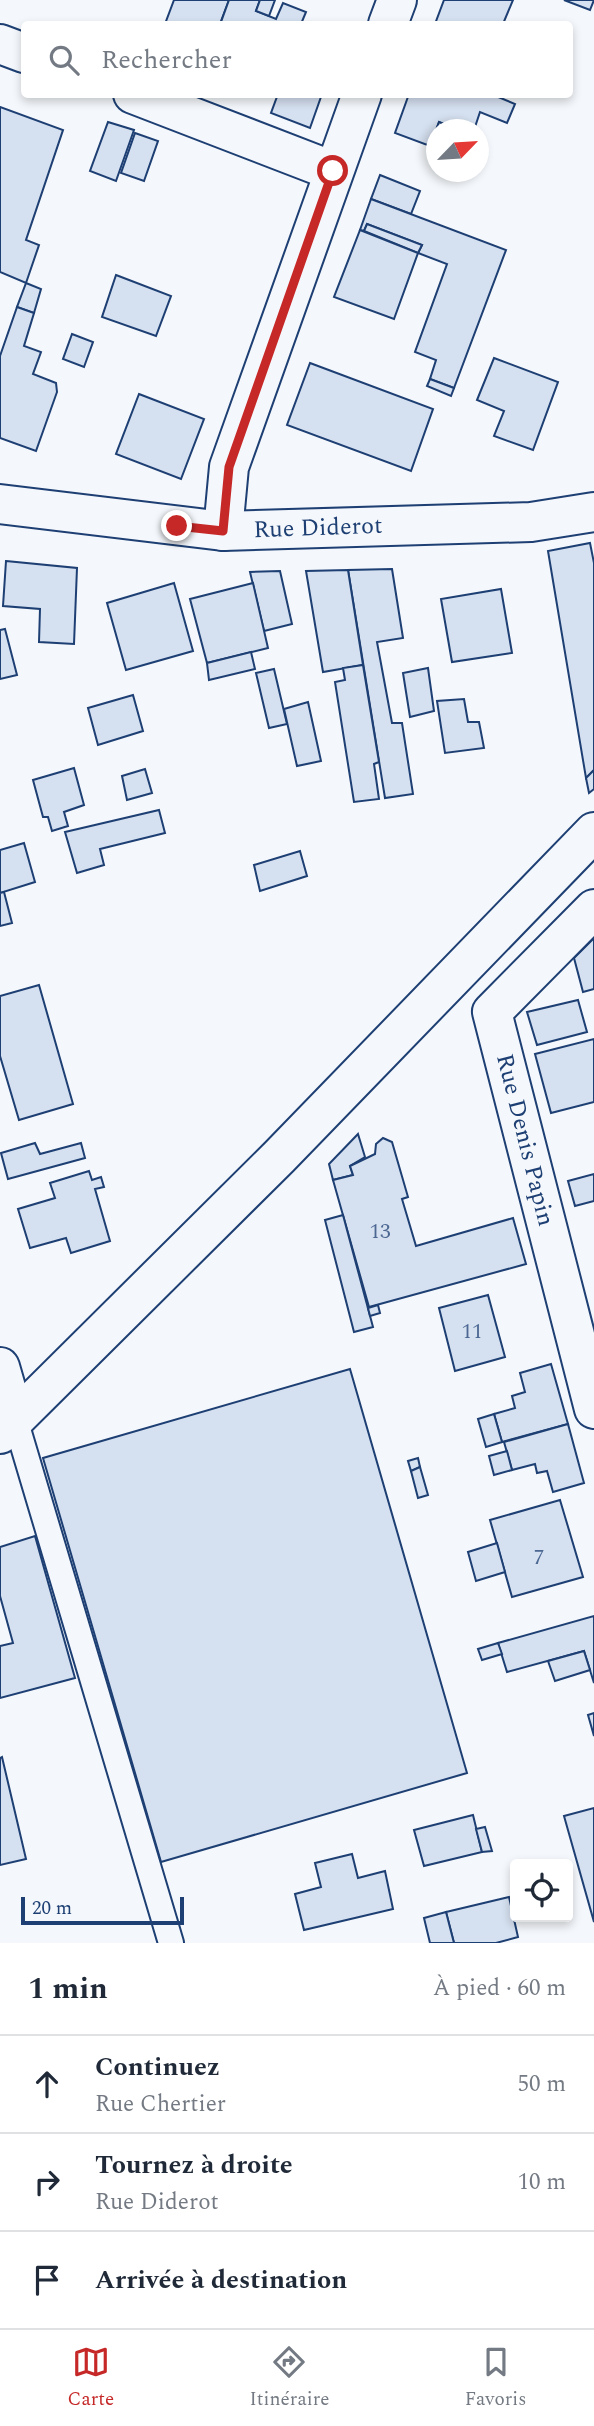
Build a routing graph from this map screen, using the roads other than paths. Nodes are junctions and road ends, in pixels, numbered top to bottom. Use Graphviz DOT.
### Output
graph roads {
  1 [pos="397,0"];
  2 [pos="389,21"];
  3 [pos="0,44"];
  4 [pos="21,52"];
  5 [pos="143,98"];
  6 [pos="360,98"];
  7 [pos="333,171"];
  8 [pos="0,504"];
  9 [pos="594,512"];
  10 [pos="223,531"];
  11 [pos="594,832"];
  12 [pos="594,909"];
  13 [pos="0,1367"];
  14 [pos="594,1409"];
  15 [pos="7,1426"];
  16 [pos="171,1943"];
  1 -- 2 [label="street"];
  3 -- 4 [label="street"];
  5 -- 7 [label="street"];
  6 -- 7 [label="street"];
  7 -- 10 [label="street"];
  8 -- 10 [label="street, Rue Diderot"];
  9 -- 10 [label="street, Rue Diderot"];
  11 -- 15 [label="street"];
  12 -- 14 [label="street, Rue Denis Papin"];
  13 -- 15 [label="street"];
  15 -- 16 [label="lane"];
}
